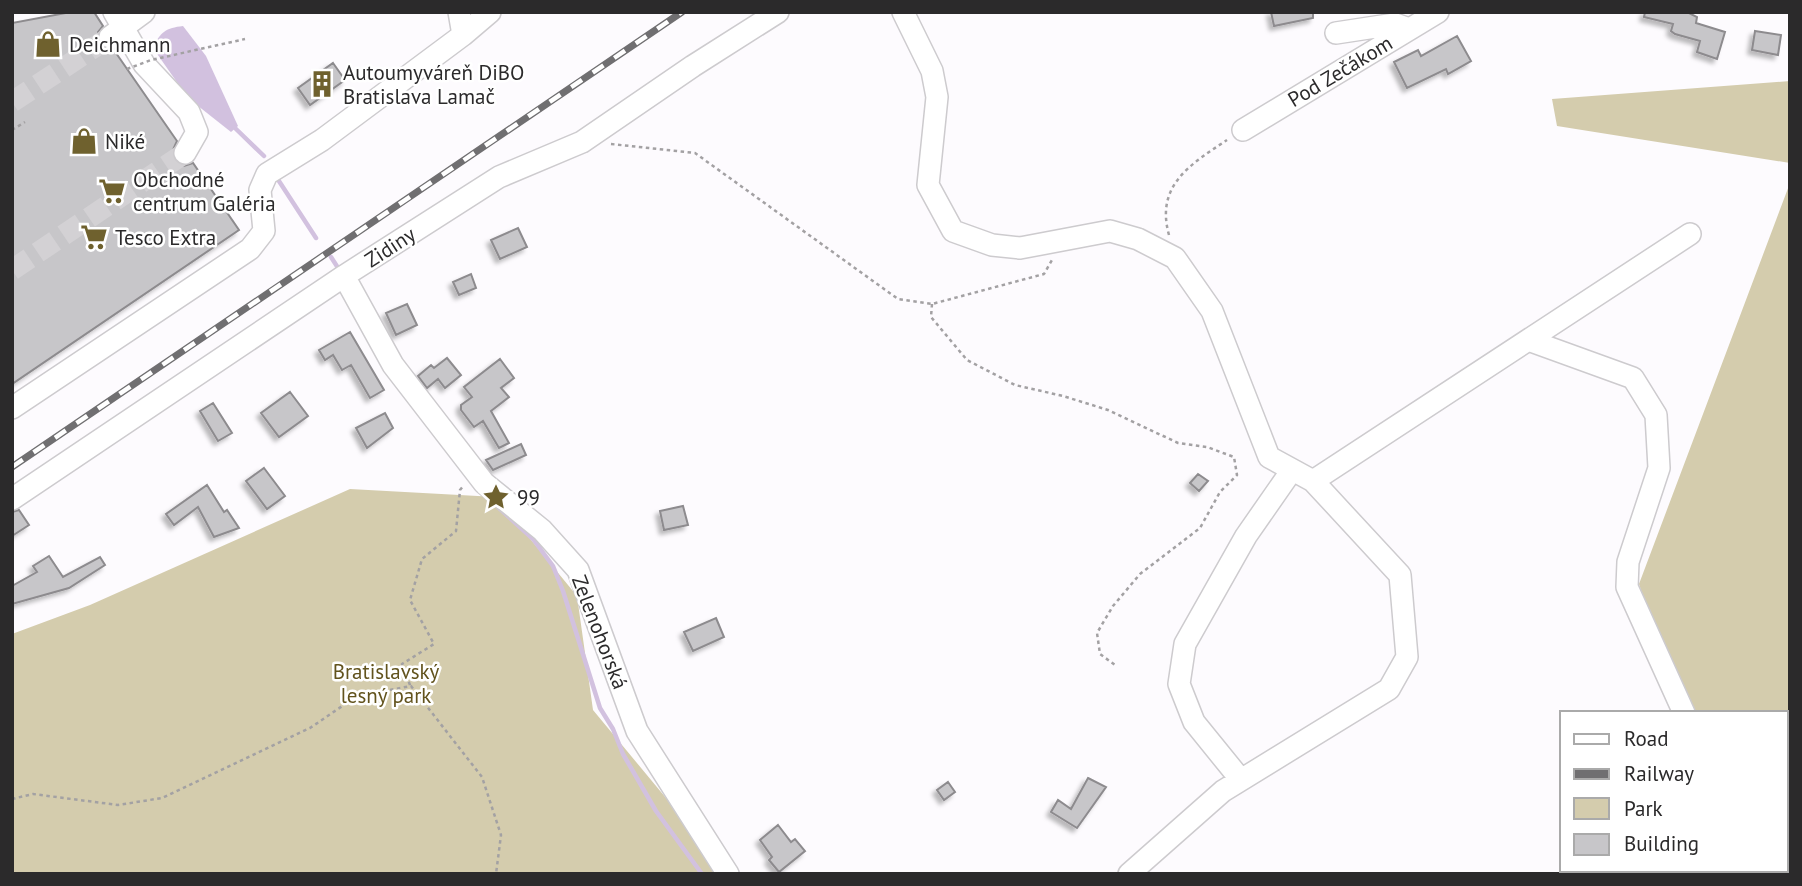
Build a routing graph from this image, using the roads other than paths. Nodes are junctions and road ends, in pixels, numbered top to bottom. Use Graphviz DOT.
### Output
graph roads {
  1 [pos="144,12"];
  2 [pos="459,12"];
  3 [pos="490,12"];
  4 [pos="778,12"];
  5 [pos="903,12"];
  6 [pos="1438,12"];
  7 [pos="116,25"];
  8 [pos="1409,29"];
  9 [pos="1336,33"];
  10 [pos="463,35"];
  11 [pos="1243,130"];
  12 [pos="185,153"];
  13 [pos="1689,234"];
  14 [pos="344,276"];
  15 [pos="1528,340"];
  16 [pos="12,408"];
  17 [pos="1292,470"];
  18 [pos="1313,481"];
  19 [pos="12,499"];
  20 [pos="1683,711"];
  21 [pos="1241,780"];
  22 [pos="728,874"];
  23 [pos="1129,874"];
  1 -- 7 [label="street"];
  2 -- 10 [label="street"];
  3 -- 10 [label="street"];
  4 -- 14 [label="street, Zidiny"];
  5 -- 17 [label="street"];
  6 -- 8 [label="street, Pod Zečákom"];
  7 -- 12 [label="street"];
  8 -- 9 [label="street"];
  8 -- 11 [label="street, Pod Zečákom"];
  10 -- 16 [label="street"];
  13 -- 15 [label="street"];
  14 -- 19 [label="street, Zidiny"];
  14 -- 22 [label="street, Zelenohorská"];
  15 -- 18 [label="street"];
  15 -- 20 [label="street"];
  17 -- 18 [label="street"];
  17 -- 21 [label="street"];
  18 -- 21 [label="street"];
  21 -- 23 [label="street"];
}
